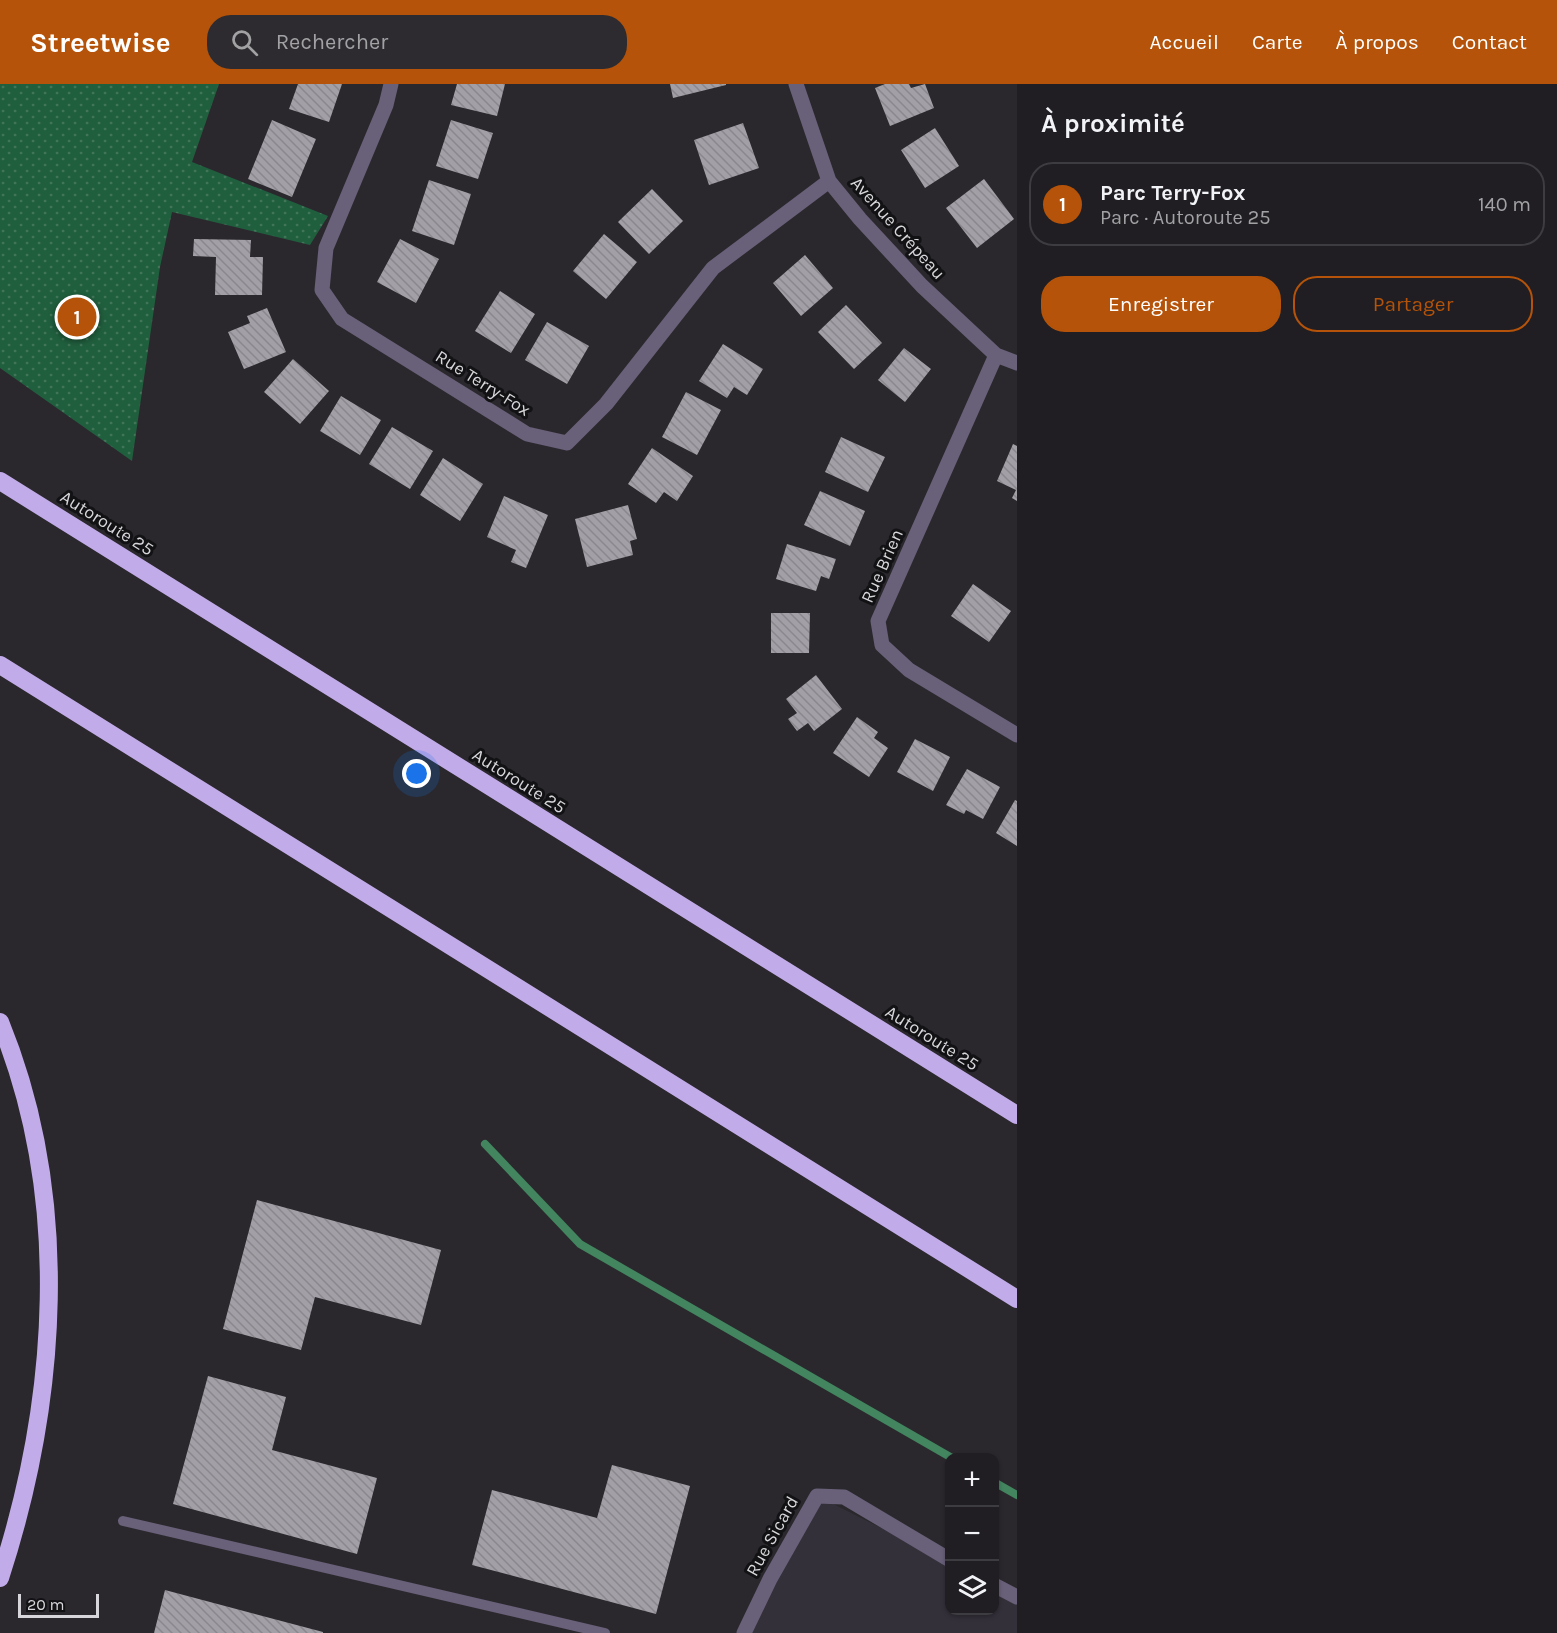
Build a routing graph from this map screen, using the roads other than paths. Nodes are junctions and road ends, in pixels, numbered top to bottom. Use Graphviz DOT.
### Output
graph roads {
  1 [pos="392,84"];
  2 [pos="795,84"];
  3 [pos="830,181"];
  4 [pos="996,355"];
  5 [pos="1017,363"];
  6 [pos="0,481"];
  7 [pos="0,665"];
  8 [pos="1017,735"];
  9 [pos="0,1022"];
  10 [pos="1017,1115"];
  11 [pos="1017,1299"];
  12 [pos="123,1521"];
  13 [pos="945,1557"];
  14 [pos="0,1578"];
  15 [pos="999,1588"];
  16 [pos="1017,1597"];
  17 [pos="605,1633"];
  18 [pos="744,1633"];
  1 -- 3 [label="street, Rue Terry-Fox"];
  2 -- 3 [label="street, Avenue Crépeau"];
  3 -- 4 [label="street, Avenue Crépeau"];
  4 -- 5 [label="street, Avenue Crépeau"];
  4 -- 8 [label="street, Rue Brien"];
  6 -- 10 [label="highway, Autoroute 25"];
  7 -- 11 [label="highway"];
  9 -- 14 [label="highway"];
  12 -- 17 [label="lane"];
  13 -- 18 [label="street, Rue Sicard"];
  15 -- 16 [label="street"];
}
